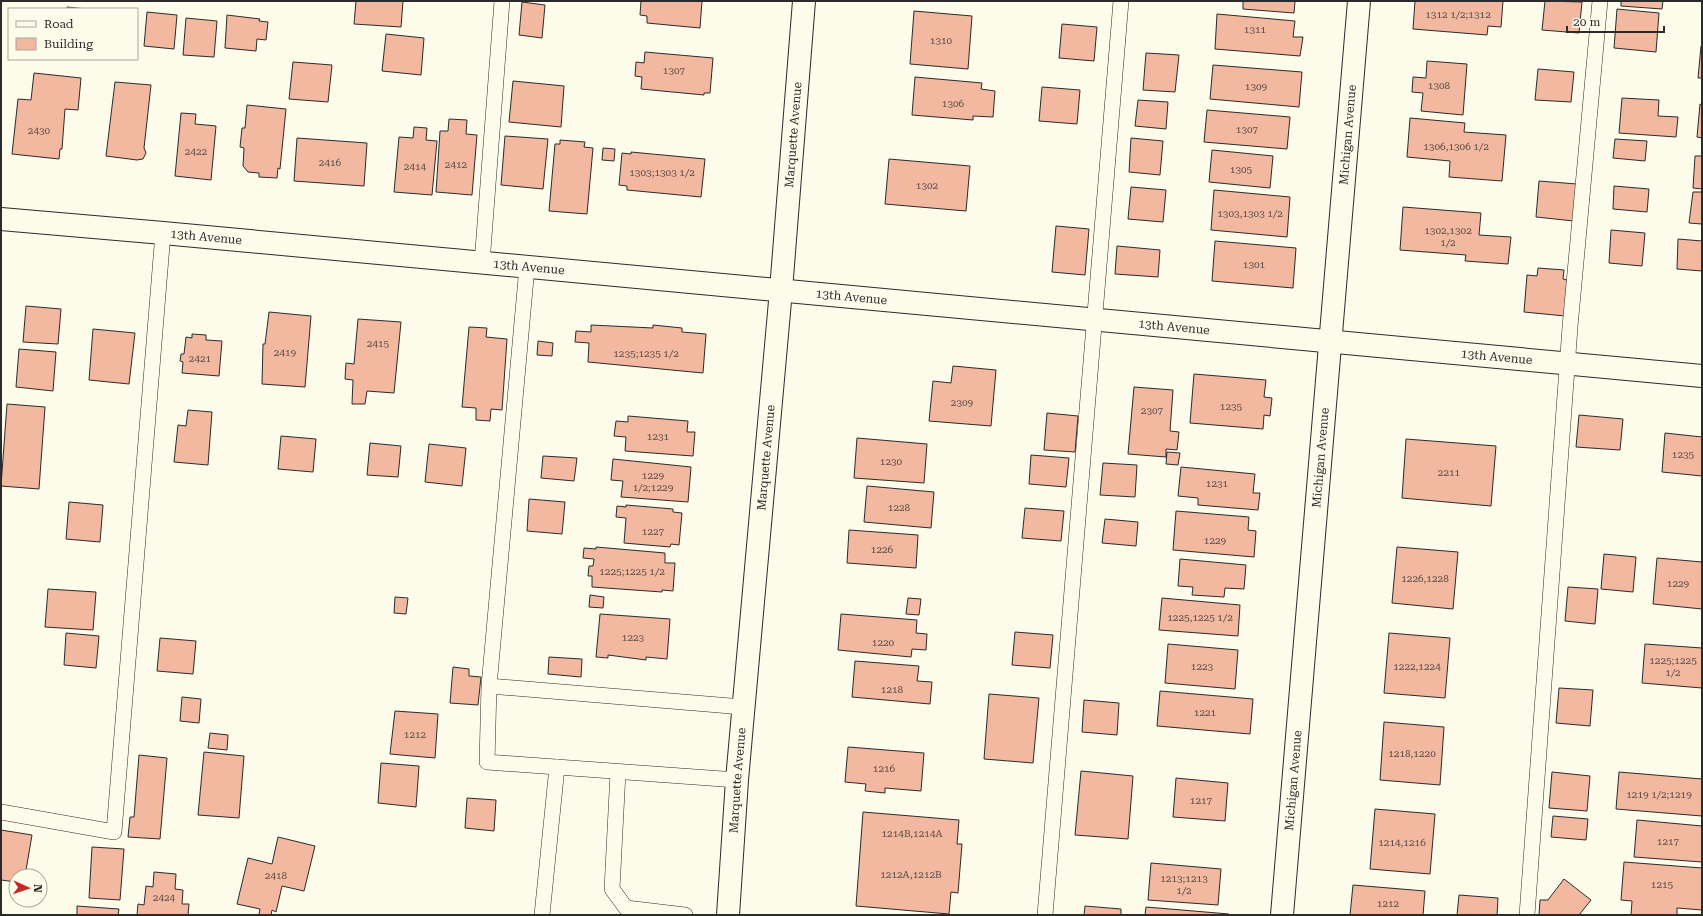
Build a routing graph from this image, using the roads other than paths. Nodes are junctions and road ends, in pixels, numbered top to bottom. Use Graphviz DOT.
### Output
graph roads {
  1 [pos="502,1"];
  2 [pos="804,1"];
  3 [pos="1121,1"];
  4 [pos="1359,1"];
  5 [pos="1600,1"];
  6 [pos="1,220"];
  7 [pos="163,233"];
  8 [pos="482,263"];
  9 [pos="527,266"];
  10 [pos="781,290"];
  11 [pos="1094,319"];
  12 [pos="1331,341"];
  13 [pos="1568,363"];
  14 [pos="1702,376"];
  15 [pos="489,686"];
  16 [pos="743,707"];
  17 [pos="557,767"];
  18 [pos="618,772"];
  19 [pos="737,780"];
  20 [pos="1,812"];
  21 [pos="542,915"];
  22 [pos="685,915"];
  23 [pos="728,915"];
  24 [pos="1045,915"];
  25 [pos="1282,915"];
  26 [pos="1527,915"];
  1 -- 8 [label="lane"];
  2 -- 10 [label="street, Marquette Avenue"];
  3 -- 11 [label="lane"];
  4 -- 12 [label="street, Michigan Avenue"];
  5 -- 13 [label="lane"];
  6 -- 7 [label="street, 13th Avenue"];
  7 -- 8 [label="street, 13th Avenue"];
  7 -- 20 [label="lane"];
  8 -- 9 [label="street, 13th Avenue"];
  9 -- 10 [label="street, 13th Avenue"];
  9 -- 15 [label="lane"];
  10 -- 11 [label="street, 13th Avenue"];
  10 -- 16 [label="street, Marquette Avenue"];
  11 -- 12 [label="street, 13th Avenue"];
  11 -- 24 [label="lane"];
  12 -- 13 [label="street, 13th Avenue"];
  12 -- 25 [label="street, Michigan Avenue"];
  13 -- 14 [label="street, 13th Avenue"];
  13 -- 26 [label="lane"];
  15 -- 16 [label="lane"];
  15 -- 17 [label="lane"];
  16 -- 19 [label="street, Marquette Avenue"];
  17 -- 18 [label="lane"];
  17 -- 21 [label="lane"];
  18 -- 19 [label="lane"];
  18 -- 22 [label="lane"];
  19 -- 23 [label="street, Marquette Avenue"];
}
